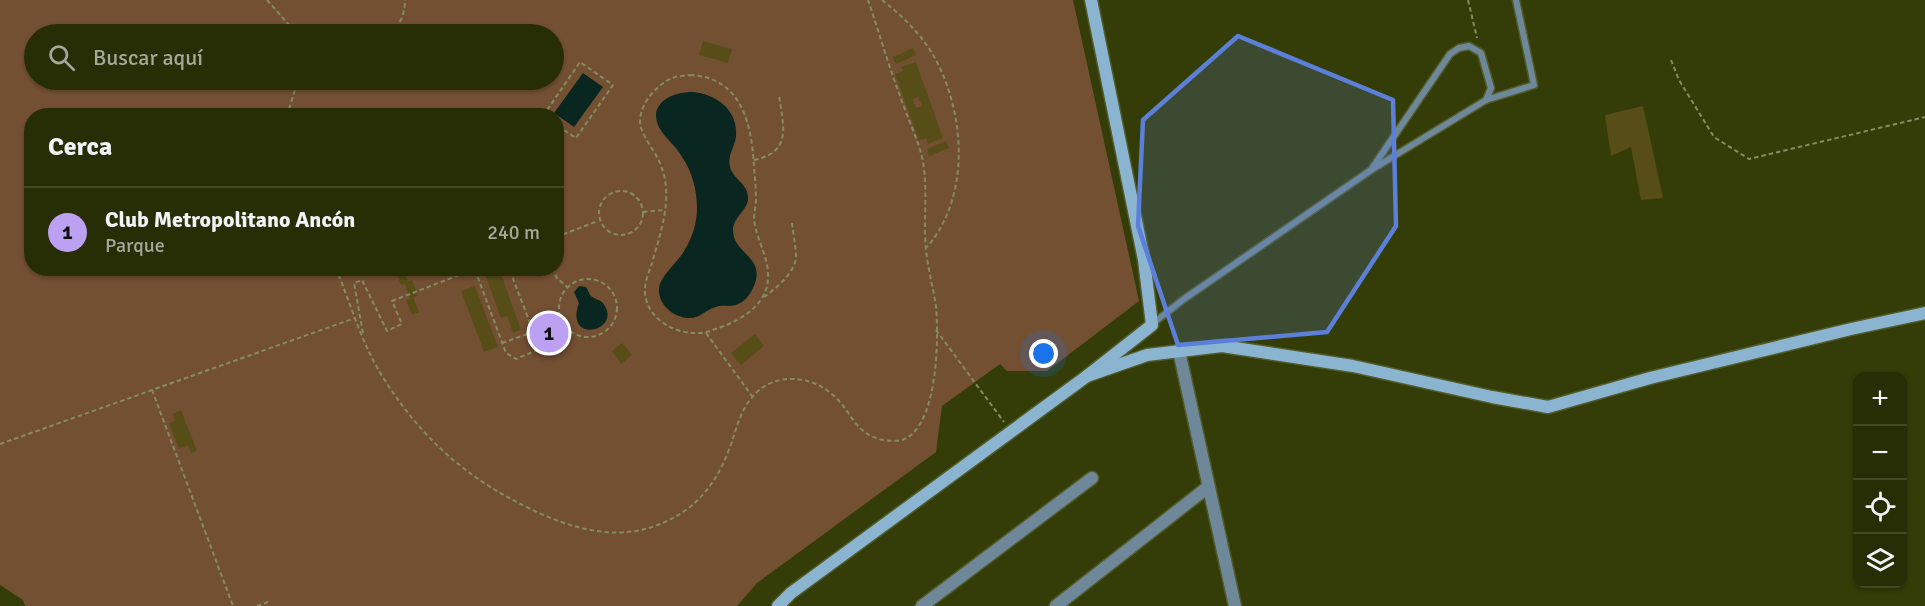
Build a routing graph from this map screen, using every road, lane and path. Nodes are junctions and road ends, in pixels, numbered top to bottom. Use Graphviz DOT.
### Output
graph roads {
  1 [pos="267,0"];
  2 [pos="405,0"];
  3 [pos="868,0"];
  4 [pos="882,0"];
  5 [pos="1090,0"];
  6 [pos="1468,0"];
  7 [pos="1516,0"];
  8 [pos="288,24"];
  9 [pos="399,24"];
  10 [pos="1481,53"];
  11 [pos="1671,60"];
  12 [pos="564,85"];
  13 [pos="295,90"];
  14 [pos="561,90"];
  15 [pos="779,95"];
  16 [pos="1486,100"];
  17 [pos="289,108"];
  18 [pos="548,108"];
  19 [pos="1925,117"];
  20 [pos="564,129"];
  21 [pos="754,160"];
  22 [pos="1371,170"];
  23 [pos="665,210"];
  24 [pos="643,212"];
  25 [pos="600,220"];
  26 [pos="792,223"];
  27 [pos="564,234"];
  28 [pos="926,249"];
  29 [pos="339,276"];
  30 [pos="457,276"];
  31 [pos="478,276"];
  32 [pos="512,276"];
  33 [pos="556,276"];
  34 [pos="568,288"];
  35 [pos="762,298"];
  36 [pos="1925,314"];
  37 [pos="356,318"];
  38 [pos="1152,325"];
  39 [pos="936,330"];
  40 [pos="533,332"];
  41 [pos="706,333"];
  42 [pos="364,340"];
  43 [pos="502,343"];
  44 [pos="1179,351"];
  45 [pos="1086,376"];
  46 [pos="152,390"];
  47 [pos="752,396"];
  48 [pos="1011,432"];
  49 [pos="0,444"];
  50 [pos="1092,478"];
  51 [pos="1208,488"];
  52 [pos="267,602"];
  53 [pos="233,606"];
  54 [pos="257,606"];
  55 [pos="778,606"];
  56 [pos="922,606"];
  57 [pos="1056,606"];
  58 [pos="1235,606"];
  1 -- 8 [label="path"];
  2 -- 9 [label="path"];
  3 -- 28 [label="path"];
  4 -- 28 [label="path"];
  5 -- 38 [label="street"];
  6 -- 10 [label="path"];
  7 -- 16 [label="lane"];
  10 -- 16 [label="lane"];
  10 -- 22 [label="lane"];
  11 -- 19 [label="path"];
  12 -- 20 [label="path"];
  13 -- 17 [label="path"];
  14 -- 18 [label="path"];
  15 -- 21 [label="path"];
  16 -- 22 [label="lane"];
  21 -- 23 [label="path"];
  21 -- 35 [label="path"];
  22 -- 38 [label="lane"];
  23 -- 24 [label="path"];
  23 -- 41 [label="path"];
  24 -- 25 [label="path"];
  24 -- 25 [label="path"];
  25 -- 27 [label="path"];
  26 -- 35 [label="path"];
  28 -- 39 [label="path"];
  29 -- 37 [label="path"];
  30 -- 42 [label="path"];
  31 -- 43 [label="path"];
  32 -- 40 [label="path"];
  33 -- 34 [label="path"];
  34 -- 34 [label="path"];
  35 -- 41 [label="path"];
  36 -- 44 [label="street"];
  37 -- 42 [label="path"];
  37 -- 46 [label="path"];
  38 -- 45 [label="street"];
  39 -- 47 [label="path"];
  39 -- 48 [label="path"];
  40 -- 43 [label="path"];
  40 -- 43 [label="path"];
  41 -- 47 [label="path"];
  42 -- 47 [label="path"];
  44 -- 45 [label="street"];
  44 -- 51 [label="street"];
  45 -- 48 [label="street"];
  46 -- 49 [label="path"];
  46 -- 53 [label="path"];
  48 -- 55 [label="street"];
  50 -- 56 [label="street"];
  51 -- 57 [label="street"];
  51 -- 58 [label="street"];
  52 -- 54 [label="path"];
}
